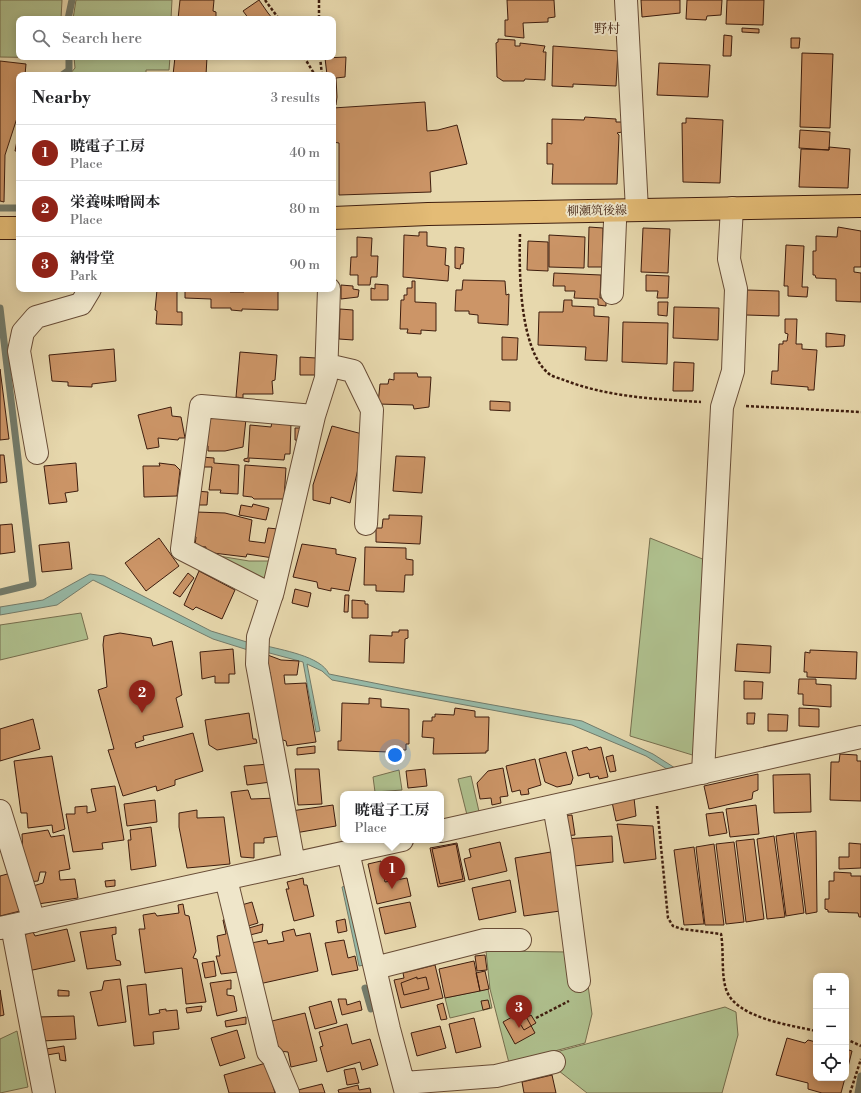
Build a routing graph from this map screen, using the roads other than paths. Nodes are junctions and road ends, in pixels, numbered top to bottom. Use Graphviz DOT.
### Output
graph roads {
  1 [pos="626,0"];
  2 [pos="861,206"];
  3 [pos="732,208"];
  4 [pos="637,210"];
  5 [pos="336,218"];
  6 [pos="614,222"];
  7 [pos="0,228"];
  8 [pos="16,228"];
  9 [pos="88,292"];
  10 [pos="328,292"];
  11 [pos="612,293"];
  12 [pos="327,365"];
  13 [pos="314,416"];
  14 [pos="37,453"];
  15 [pos="366,524"];
  16 [pos="272,595"];
  17 [pos="861,737"];
  18 [pos="703,773"];
  19 [pos="554,806"];
  20 [pos="0,811"];
  21 [pos="444,830"];
  22 [pos="388,843"];
  23 [pos="348,852"];
  24 [pos="294,864"];
  25 [pos="226,879"];
  26 [pos="34,921"];
  27 [pos="6,927"];
  28 [pos="520,940"];
  29 [pos="375,968"];
  30 [pos="579,981"];
  31 [pos="554,1062"];
  32 [pos="462,1078"];
  33 [pos="405,1088"];
  34 [pos="44,1093"];
  35 [pos="288,1093"];
  36 [pos="482,1093"];
  1 -- 4 [label="street"];
  2 -- 3 [label="main road, 柳瀬筑後線"];
  3 -- 4 [label="main road, 柳瀬筑後線"];
  3 -- 18 [label="street"];
  4 -- 5 [label="main road, 柳瀬筑後線"];
  6 -- 11 [label="street"];
  7 -- 8 [label="main road"];
  9 -- 14 [label="street"];
  10 -- 12 [label="street"];
  12 -- 13 [label="street"];
  12 -- 15 [label="street"];
  13 -- 16 [label="street"];
  13 -- 16 [label="street"];
  16 -- 24 [label="street"];
  17 -- 18 [label="street"];
  18 -- 19 [label="street"];
  19 -- 21 [label="street"];
  19 -- 30 [label="street"];
  20 -- 26 [label="street"];
  22 -- 23 [label="street"];
  23 -- 24 [label="street"];
  23 -- 29 [label="street"];
  24 -- 25 [label="street"];
  25 -- 26 [label="street"];
  25 -- 35 [label="street"];
  26 -- 27 [label="street"];
  27 -- 34 [label="street"];
  28 -- 29 [label="street"];
  29 -- 33 [label="street"];
  31 -- 32 [label="street"];
  32 -- 33 [label="street"];
  32 -- 36 [label="street"];
}
